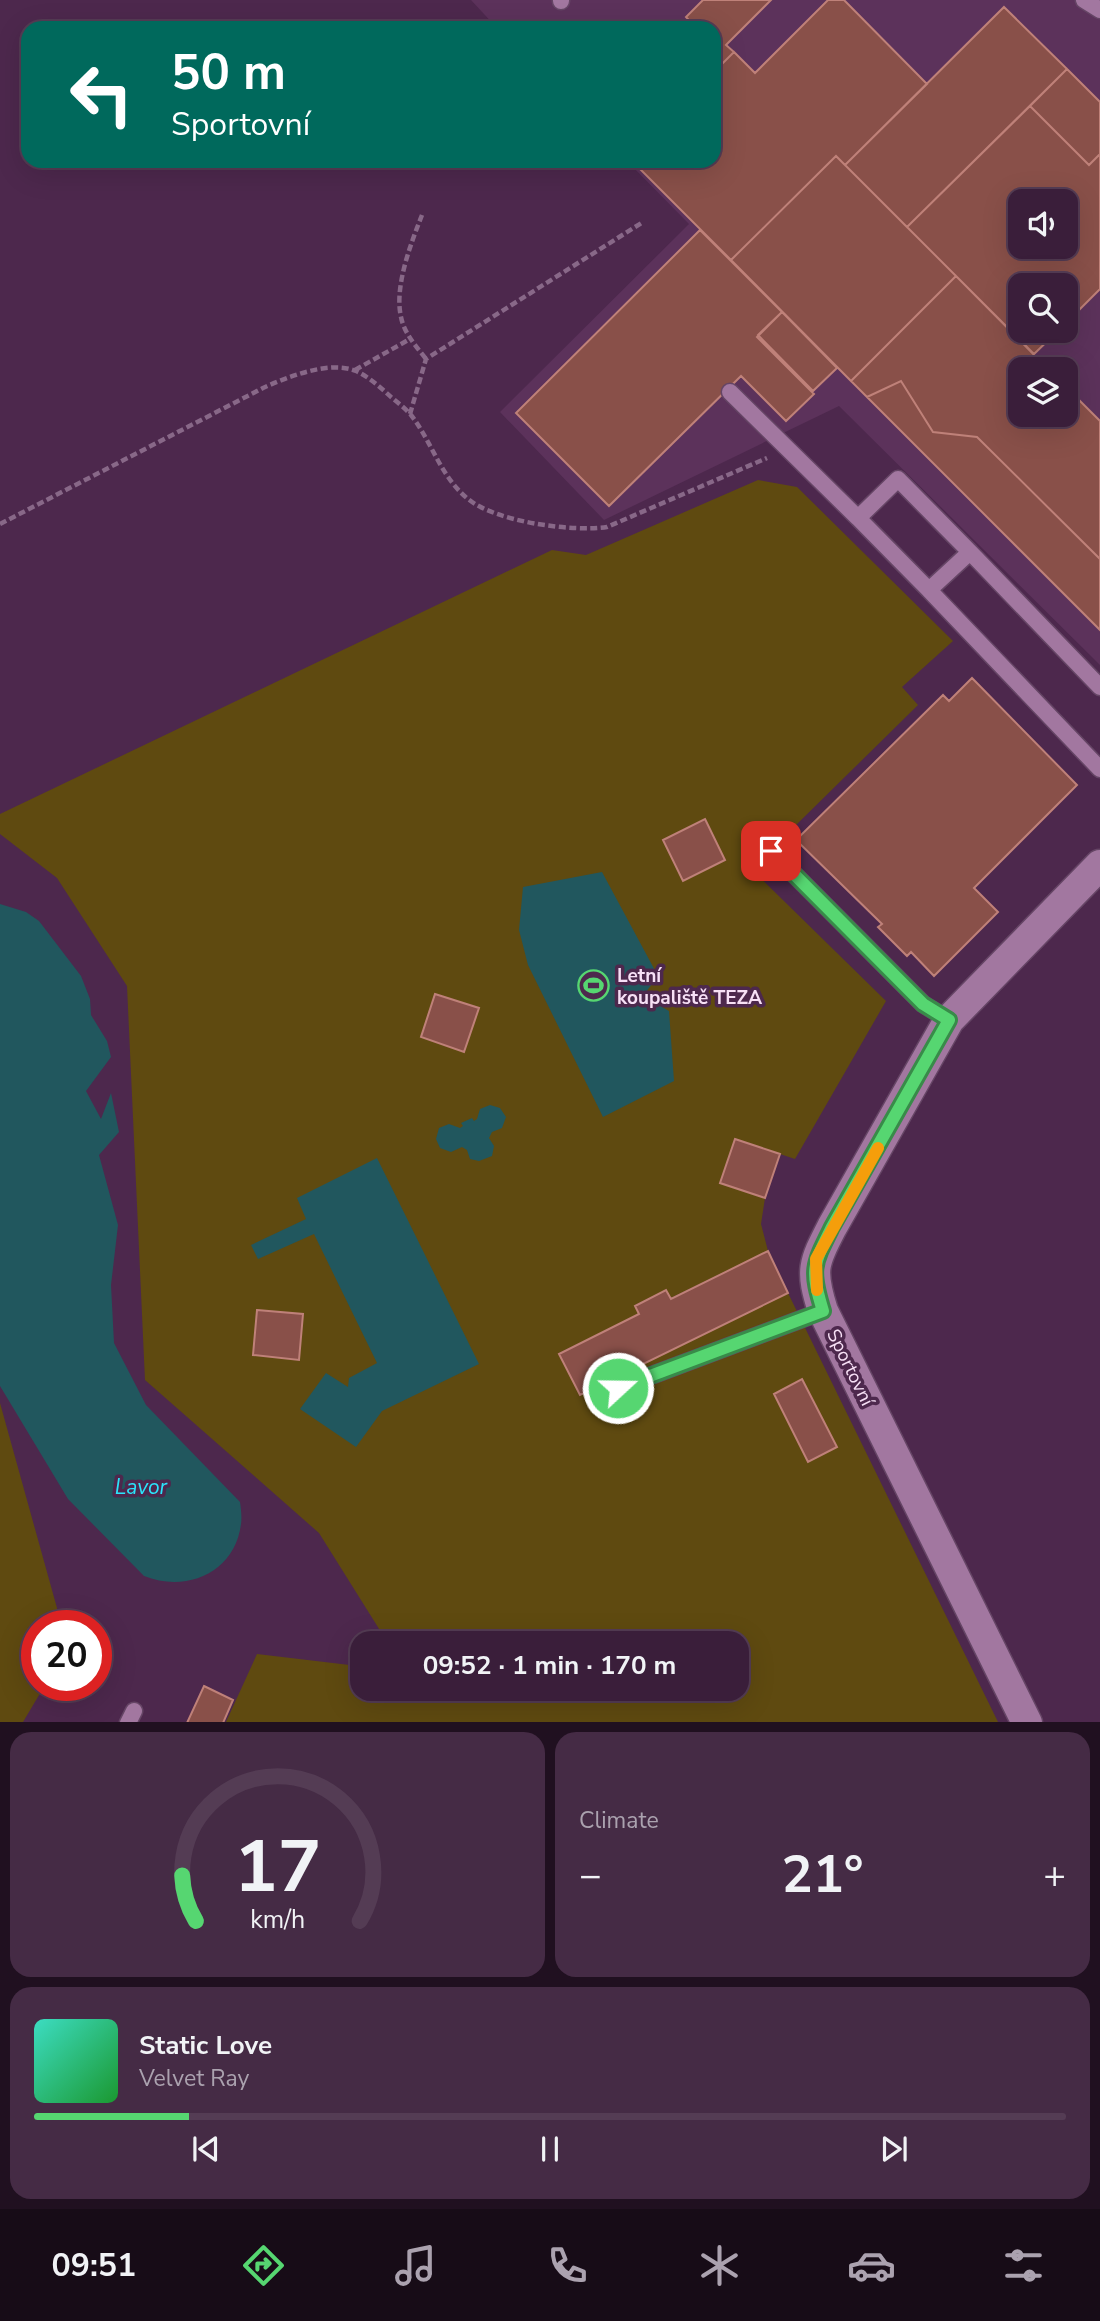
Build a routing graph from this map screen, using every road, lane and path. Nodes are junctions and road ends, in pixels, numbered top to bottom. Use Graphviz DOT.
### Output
graph roads {
  1 [pos="1084,0"];
  2 [pos="1100,10"];
  3 [pos="422,215"];
  4 [pos="643,222"];
  5 [pos="410,339"];
  6 [pos="426,359"];
  7 [pos="354,370"];
  8 [pos="730,392"];
  9 [pos="410,414"];
  10 [pos="787,449"];
  11 [pos="858,518"];
  12 [pos="0,524"];
  13 [pos="970,552"];
  14 [pos="929,590"];
  15 [pos="1100,687"];
  16 [pos="1100,769"];
  17 [pos="771,851"];
  18 [pos="1100,865"];
  19 [pos="949,1020"];
  20 [pos="823,1311"];
  21 [pos="618,1388"];
  22 [pos="1027,1722"];
  1 -- 2 [label="lane"];
  3 -- 5 [label="path"];
  4 -- 6 [label="path"];
  5 -- 6 [label="path"];
  5 -- 7 [label="path"];
  6 -- 9 [label="path"];
  7 -- 9 [label="path"];
  7 -- 12 [label="path"];
  8 -- 10 [label="lane"];
  9 -- 10 [label="path"];
  10 -- 11 [label="lane"];
  11 -- 13 [label="lane"];
  11 -- 14 [label="lane"];
  13 -- 14 [label="lane"];
  13 -- 15 [label="lane"];
  14 -- 16 [label="lane"];
  17 -- 19 [label="lane"];
  18 -- 19 [label="street, Sportovní"];
  19 -- 20 [label="street, Sportovní"];
  20 -- 21 [label="lane"];
  20 -- 22 [label="street, Sportovní"];
}
